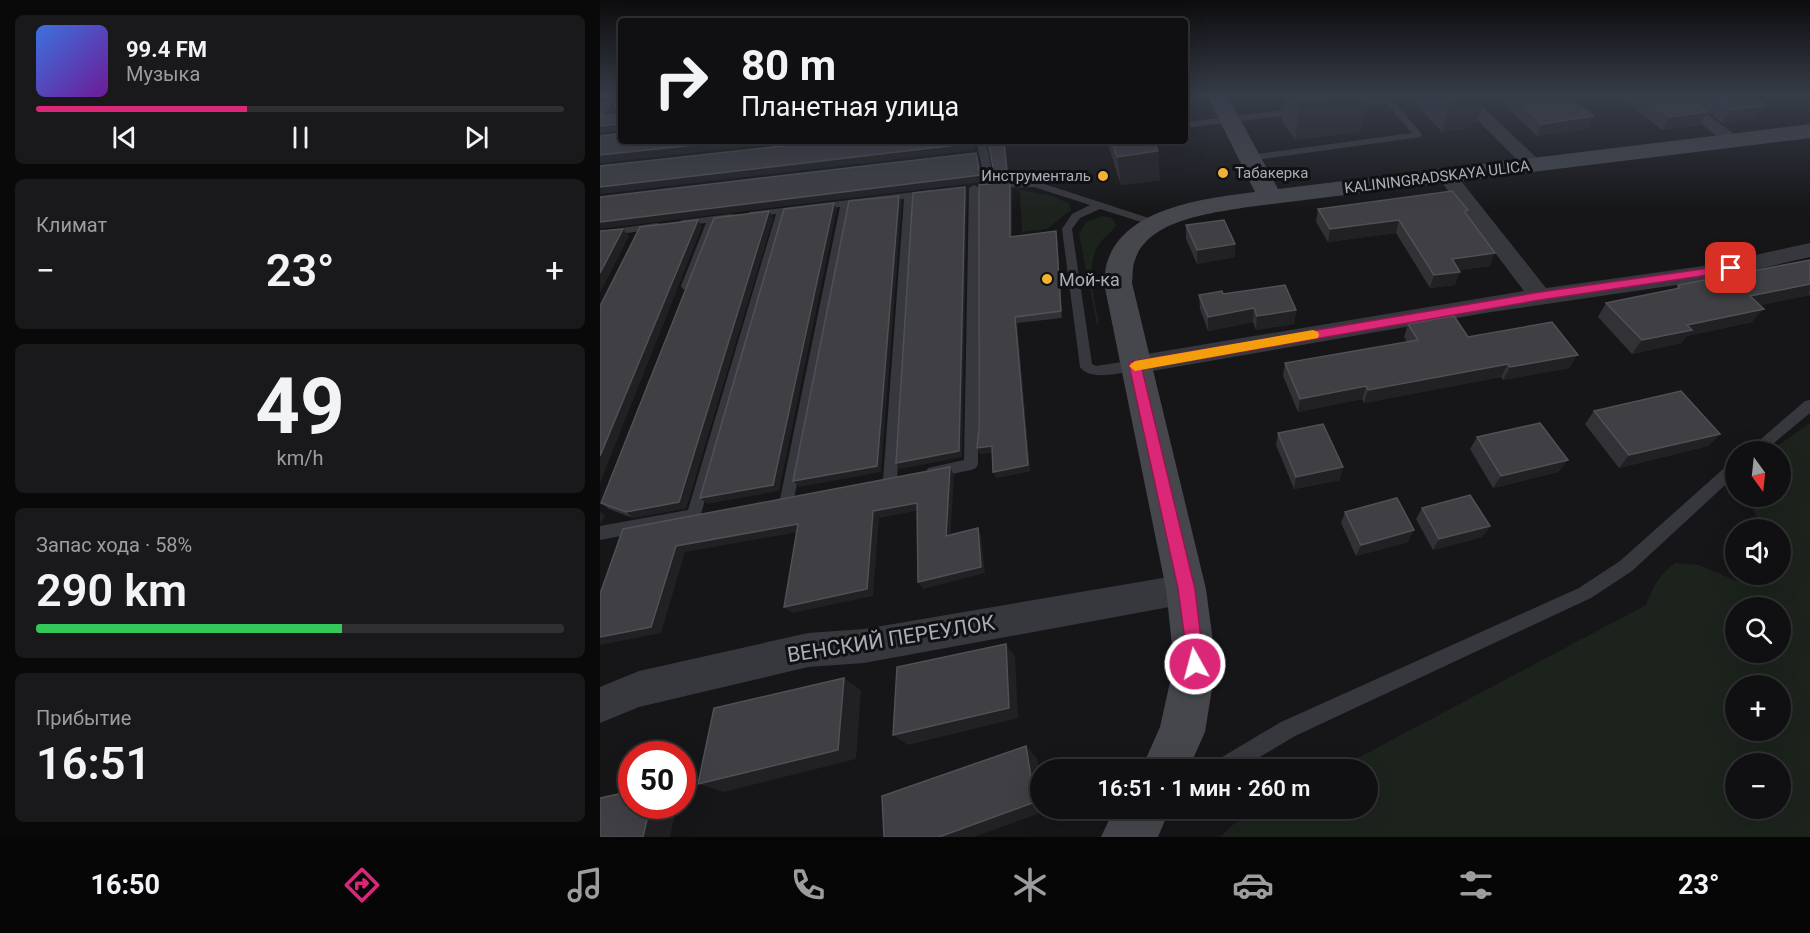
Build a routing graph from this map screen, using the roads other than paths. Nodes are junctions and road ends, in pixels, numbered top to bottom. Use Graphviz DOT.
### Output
graph roads {
  1 [pos="1237,134"];
  2 [pos="1417,134"];
  3 [pos="1501,134"];
  4 [pos="1725,134"];
  5 [pos="1784,134"];
  6 [pos="1733,140"];
  7 [pos="981,144"];
  8 [pos="982,154"];
  9 [pos="970,156"];
  10 [pos="1249,158"];
  11 [pos="1532,164"];
  12 [pos="1447,176"];
  13 [pos="990,186"];
  14 [pos="942,191"];
  15 [pos="909,195"];
  16 [pos="1270,197"];
  17 [pos="846,203"];
  18 [pos="1099,205"];
  19 [pos="782,211"];
  20 [pos="713,219"];
  21 [pos="1154,223"];
  22 [pos="600,234"];
  23 [pos="1810,249"];
  24 [pos="1540,296"];
  25 [pos="683,297"];
  26 [pos="1135,365"];
  27 [pos="1810,405"];
  28 [pos="1766,441"];
  29 [pos="1725,476"];
  30 [pos="787,499"];
  31 [pos="600,533"];
  32 [pos="1186,589"];
  33 [pos="600,705"];
  34 [pos="1169,759"];
  35 [pos="1238,759"];
  1 -- 10 [label="main road"];
  2 -- 10 [label="lane"];
  3 -- 11 [label="street"];
  4 -- 6 [label="street"];
  5 -- 6 [label="main road, KALININGRADSKAYA ULICA"];
  6 -- 11 [label="main road, KALININGRADSKAYA ULICA"];
  7 -- 8 [label="lane"];
  8 -- 9 [label="lane"];
  8 -- 13 [label="lane"];
  10 -- 16 [label="main road"];
  11 -- 12 [label="main road, KALININGRADSKAYA ULICA"];
  12 -- 16 [label="main road, KALININGRADSKAYA ULICA"];
  12 -- 24 [label="street"];
  13 -- 15 [label="lane"];
  13 -- 18 [label="lane"];
  14 -- 15 [label="lane"];
  15 -- 17 [label="lane"];
  16 -- 21 [label="main road, KALININGRADSKAYA ULICA"];
  17 -- 19 [label="lane"];
  17 -- 30 [label="lane"];
  18 -- 21 [label="lane"];
  18 -- 26 [label="lane"];
  19 -- 20 [label="lane"];
  19 -- 31 [label="lane"];
  20 -- 22 [label="lane"];
  20 -- 25 [label="lane"];
  21 -- 26 [label="main road, KALININGRADSKAYA ULICA"];
  23 -- 24 [label="street"];
  24 -- 26 [label="street"];
  26 -- 32 [label="main road, KALININGRADSKAYA ULICA"];
  27 -- 28 [label="lane"];
  29 -- 35 [label="lane"];
  32 -- 33 [label="street, ВЕНСКИЙ ПЕРЕУЛОК"];
  32 -- 34 [label="main road, KALININGRADSKAYA ULICA"];
}
